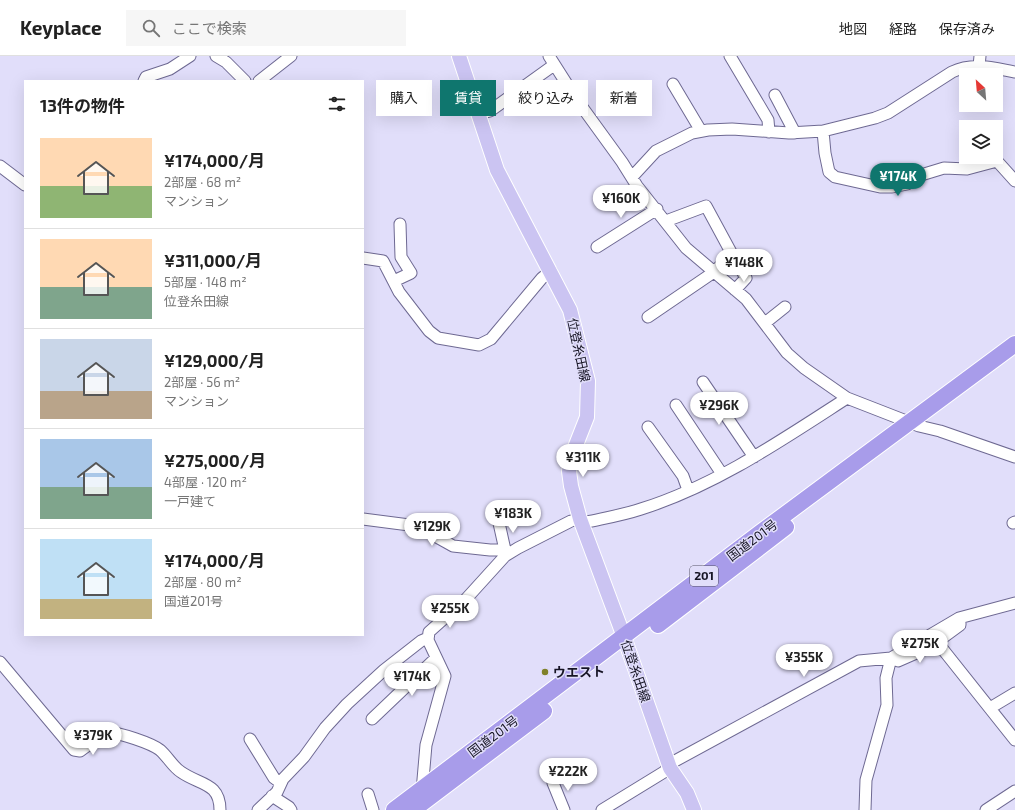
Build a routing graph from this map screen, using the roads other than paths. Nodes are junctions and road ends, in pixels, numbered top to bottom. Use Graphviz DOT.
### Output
graph roads {
  1 [pos="190,56"];
  2 [pos="216,56"];
  3 [pos="291,56"];
  4 [pos="459,56"];
  5 [pos="730,56"];
  6 [pos="552,61"];
  7 [pos="979,61"];
  8 [pos="1015,72"];
  9 [pos="144,80"];
  10 [pos="244,80"];
  11 [pos="260,80"];
  12 [pos="467,80"];
  13 [pos="673,84"];
  14 [pos="775,95"];
  15 [pos="496,106"];
  16 [pos="479,116"];
  17 [pos="700,131"];
  18 [pos="823,131"];
  19 [pos="769,132"];
  20 [pos="795,133"];
  21 [pos="0,166"];
  22 [pos="632,177"];
  23 [pos="1015,181"];
  24 [pos="24,184"];
  25 [pos="657,209"];
  26 [pos="666,221"];
  27 [pos="400,224"];
  28 [pos="597,248"];
  29 [pos="732,254"];
  30 [pos="364,258"];
  31 [pos="551,271"];
  32 [pos="714,272"];
  33 [pos="394,281"];
  34 [pos="735,290"];
  35 [pos="785,307"];
  36 [pos="648,317"];
  37 [pos="765,323"];
  38 [pos="1015,344"];
  39 [pos="1015,356"];
  40 [pos="704,382"];
  41 [pos="847,398"];
  42 [pos="676,405"];
  43 [pos="914,424"];
  44 [pos="648,427"];
  45 [pos="754,457"];
  46 [pos="1015,457"];
  47 [pos="722,474"];
  48 [pos="688,490"];
  49 [pos="364,519"];
  50 [pos="580,519"];
  51 [pos="499,523"];
  52 [pos="507,552"];
  53 [pos="1015,603"];
  54 [pos="959,618"];
  55 [pos="428,638"];
  56 [pos="626,642"];
  57 [pos="937,642"];
  58 [pos="436,658"];
  59 [pos="891,661"];
  60 [pos="0,662"];
  61 [pos="1015,693"];
  62 [pos="990,708"];
  63 [pos="372,719"];
  64 [pos="250,739"];
  65 [pos="1015,740"];
  66 [pos="670,768"];
  67 [pos="281,783"];
  68 [pos="553,783"];
  69 [pos="424,788"];
  70 [pos="1015,792"];
  71 [pos="368,794"];
  72 [pos="272,796"];
  73 [pos="415,809"];
  74 [pos="220,810"];
  75 [pos="258,810"];
  76 [pos="291,810"];
  77 [pos="373,810"];
  78 [pos="394,810"];
  79 [pos="564,810"];
  80 [pos="602,810"];
  81 [pos="694,810"];
  82 [pos="865,810"];
  83 [pos="986,810"];
  1 -- 9 [label="street"];
  2 -- 10 [label="street"];
  3 -- 11 [label="street"];
  4 -- 12 [label="main road, 位登糸田線"];
  5 -- 19 [label="street"];
  6 -- 15 [label="street"];
  6 -- 22 [label="street"];
  7 -- 8 [label="street"];
  7 -- 18 [label="street"];
  13 -- 17 [label="street"];
  14 -- 20 [label="street"];
  16 -- 31 [label="main road, 位登糸田線"];
  17 -- 19 [label="street"];
  17 -- 22 [label="street"];
  18 -- 20 [label="street"];
  18 -- 23 [label="street"];
  19 -- 20 [label="street"];
  21 -- 24 [label="street"];
  22 -- 25 [label="street"];
  25 -- 26 [label="street"];
  25 -- 28 [label="street"];
  26 -- 29 [label="street"];
  26 -- 32 [label="street"];
  27 -- 33 [label="street"];
  29 -- 32 [label="street"];
  29 -- 34 [label="street"];
  30 -- 33 [label="street"];
  31 -- 33 [label="street"];
  31 -- 50 [label="main road, 位登糸田線"];
  32 -- 34 [label="street"];
  32 -- 36 [label="street"];
  34 -- 37 [label="street"];
  35 -- 37 [label="street"];
  37 -- 41 [label="street"];
  38 -- 43 [label="highway, 国道201号 / 201"];
  39 -- 43 [label="highway, 国道201号 / 201"];
  40 -- 45 [label="street"];
  41 -- 43 [label="street"];
  41 -- 45 [label="street"];
  42 -- 47 [label="street"];
  43 -- 46 [label="street"];
  43 -- 56 [label="highway, 国道201号 / 201"];
  44 -- 48 [label="street"];
  45 -- 47 [label="street"];
  47 -- 48 [label="street"];
  48 -- 50 [label="street"];
  49 -- 52 [label="street"];
  50 -- 52 [label="street"];
  50 -- 56 [label="main road, 位登糸田線"];
  51 -- 52 [label="street"];
  52 -- 55 [label="street"];
  53 -- 54 [label="street"];
  54 -- 57 [label="street"];
  54 -- 59 [label="street"];
  55 -- 58 [label="street"];
  55 -- 67 [label="street"];
  56 -- 66 [label="main road, 位登糸田線"];
  56 -- 69 [label="highway, 国道201号 / 201"];
  56 -- 73 [label="highway, 国道201号 / 201"];
  57 -- 59 [label="street"];
  57 -- 62 [label="street"];
  58 -- 63 [label="street"];
  58 -- 69 [label="street"];
  59 -- 66 [label="street"];
  59 -- 82 [label="street"];
  60 -- 74 [label="street"];
  61 -- 62 [label="street"];
  62 -- 65 [label="street"];
  64 -- 67 [label="street"];
  66 -- 80 [label="street"];
  66 -- 81 [label="main road, 位登糸田線"];
  67 -- 72 [label="street"];
  68 -- 79 [label="street"];
  69 -- 73 [label="street"];
  69 -- 78 [label="highway, 国道201号 / 201"];
  70 -- 83 [label="street"];
  71 -- 77 [label="street"];
  72 -- 75 [label="street"];
  72 -- 76 [label="street"];
}
